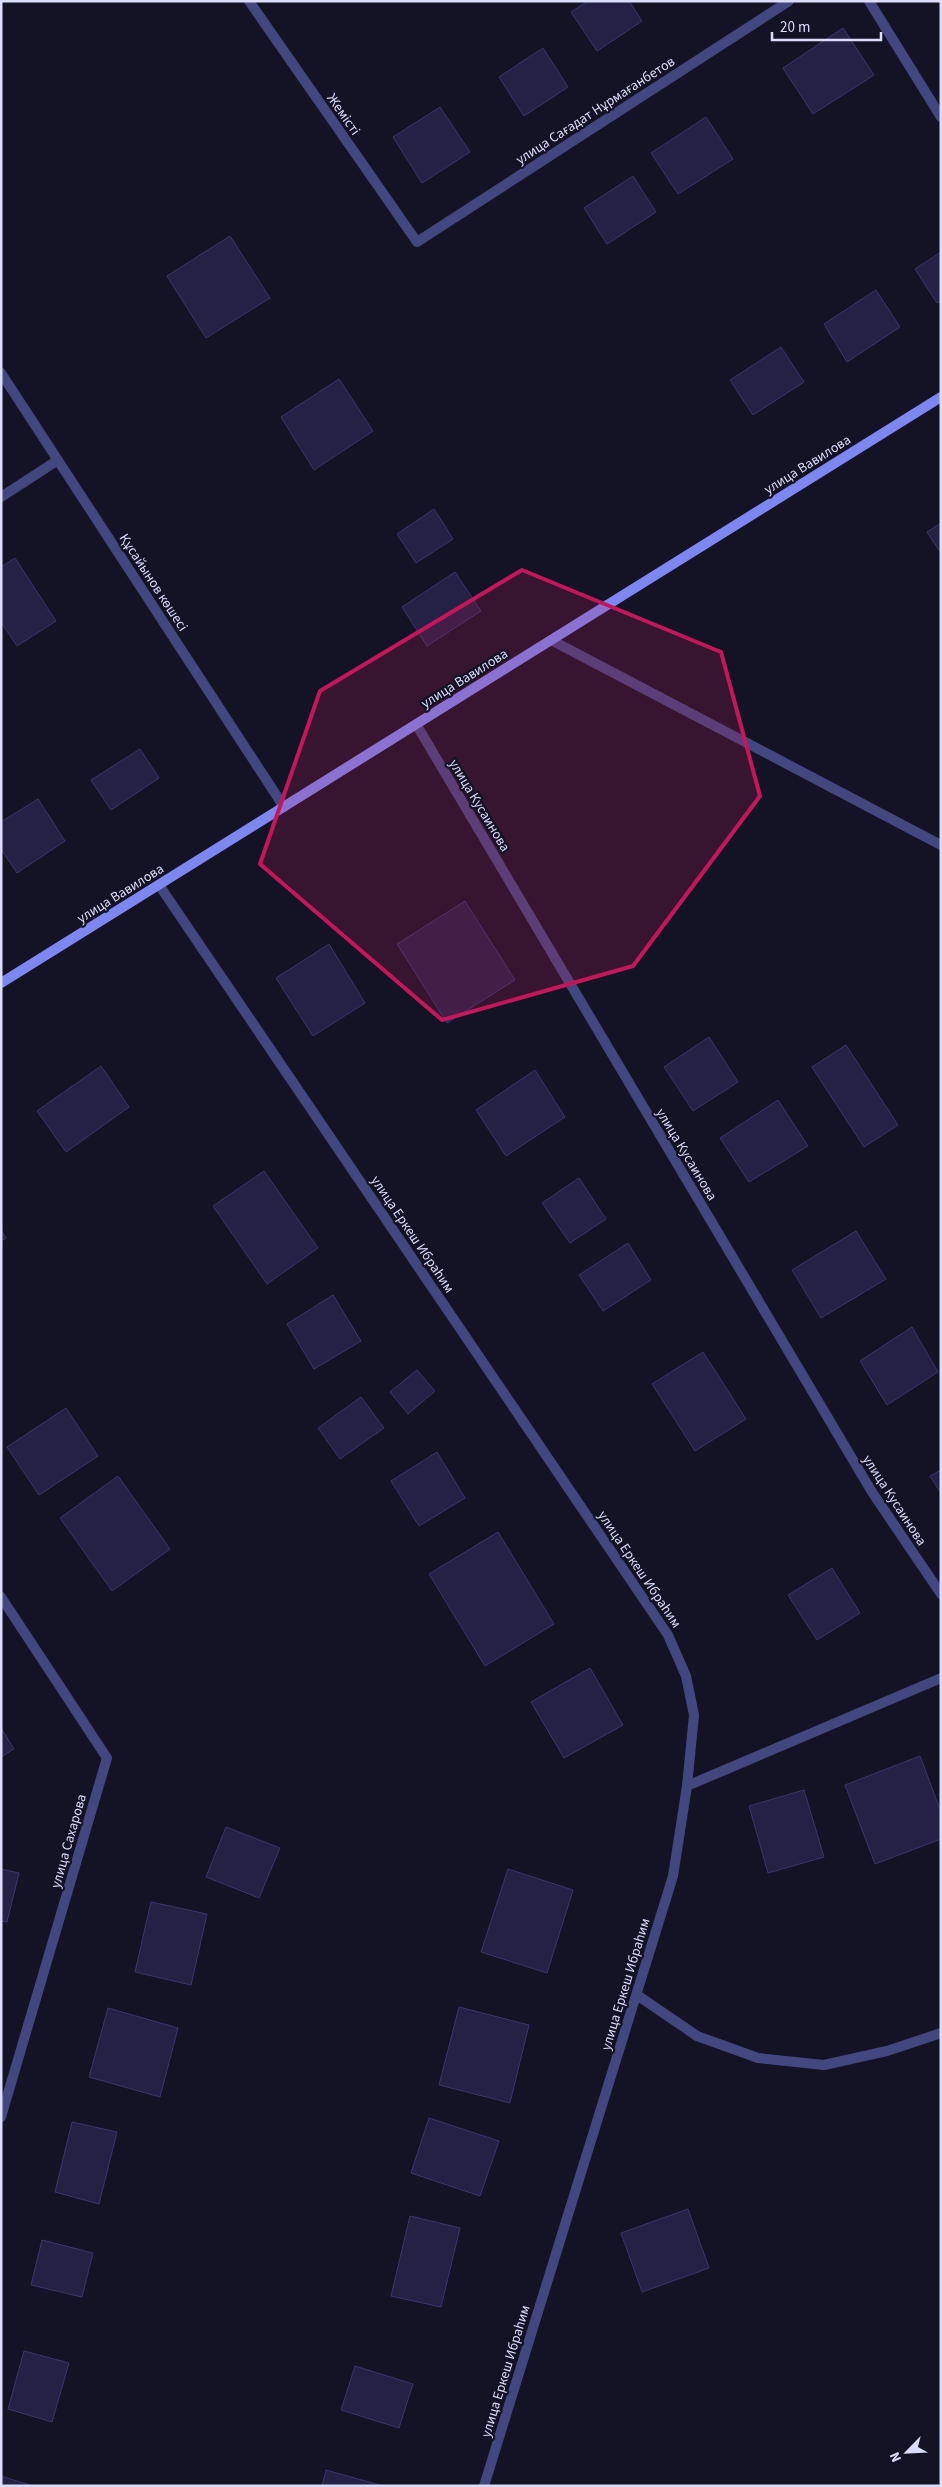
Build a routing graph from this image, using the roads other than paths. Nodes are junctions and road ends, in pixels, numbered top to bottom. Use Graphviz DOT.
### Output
graph roads {
  1 [pos="249,1"];
  2 [pos="789,1"];
  3 [pos="869,1"];
  4 [pos="941,117"];
  5 [pos="417,242"];
  6 [pos="1,373"];
  7 [pos="941,397"];
  8 [pos="58,460"];
  9 [pos="1,496"];
  10 [pos="551,640"];
  11 [pos="416,724"];
  12 [pos="284,807"];
  13 [pos="941,845"];
  14 [pos="159,885"];
  15 [pos="1,983"];
  16 [pos="941,1594"];
  17 [pos="1,1597"];
  18 [pos="941,1678"];
  19 [pos="687,1786"];
  20 [pos="637,1995"];
  21 [pos="941,2033"];
  22 [pos="1,2117"];
  23 [pos="484,2486"];
  1 -- 5 [label="street, Жемісті"];
  2 -- 5 [label="street, улица Сағадат Нұрмағанбетов"];
  3 -- 4 [label="street"];
  6 -- 8 [label="street, Құсайынов көшесі"];
  7 -- 10 [label="street, улица Вавилова"];
  8 -- 9 [label="street"];
  8 -- 12 [label="street, Құсайынов көшесі"];
  10 -- 11 [label="street, улица Вавилова"];
  10 -- 13 [label="street"];
  11 -- 12 [label="street, улица Вавилова"];
  11 -- 16 [label="street, улица Кусаинова"];
  12 -- 14 [label="street, улица Вавилова"];
  14 -- 15 [label="street, улица Вавилова"];
  14 -- 19 [label="street, улица Еркеш Ибраһим"];
  17 -- 22 [label="street, улица Сахарова"];
  18 -- 19 [label="street"];
  19 -- 20 [label="street, улица Еркеш Ибраһим"];
  20 -- 21 [label="street"];
  20 -- 23 [label="street, улица Еркеш Ибраһим"];
}
